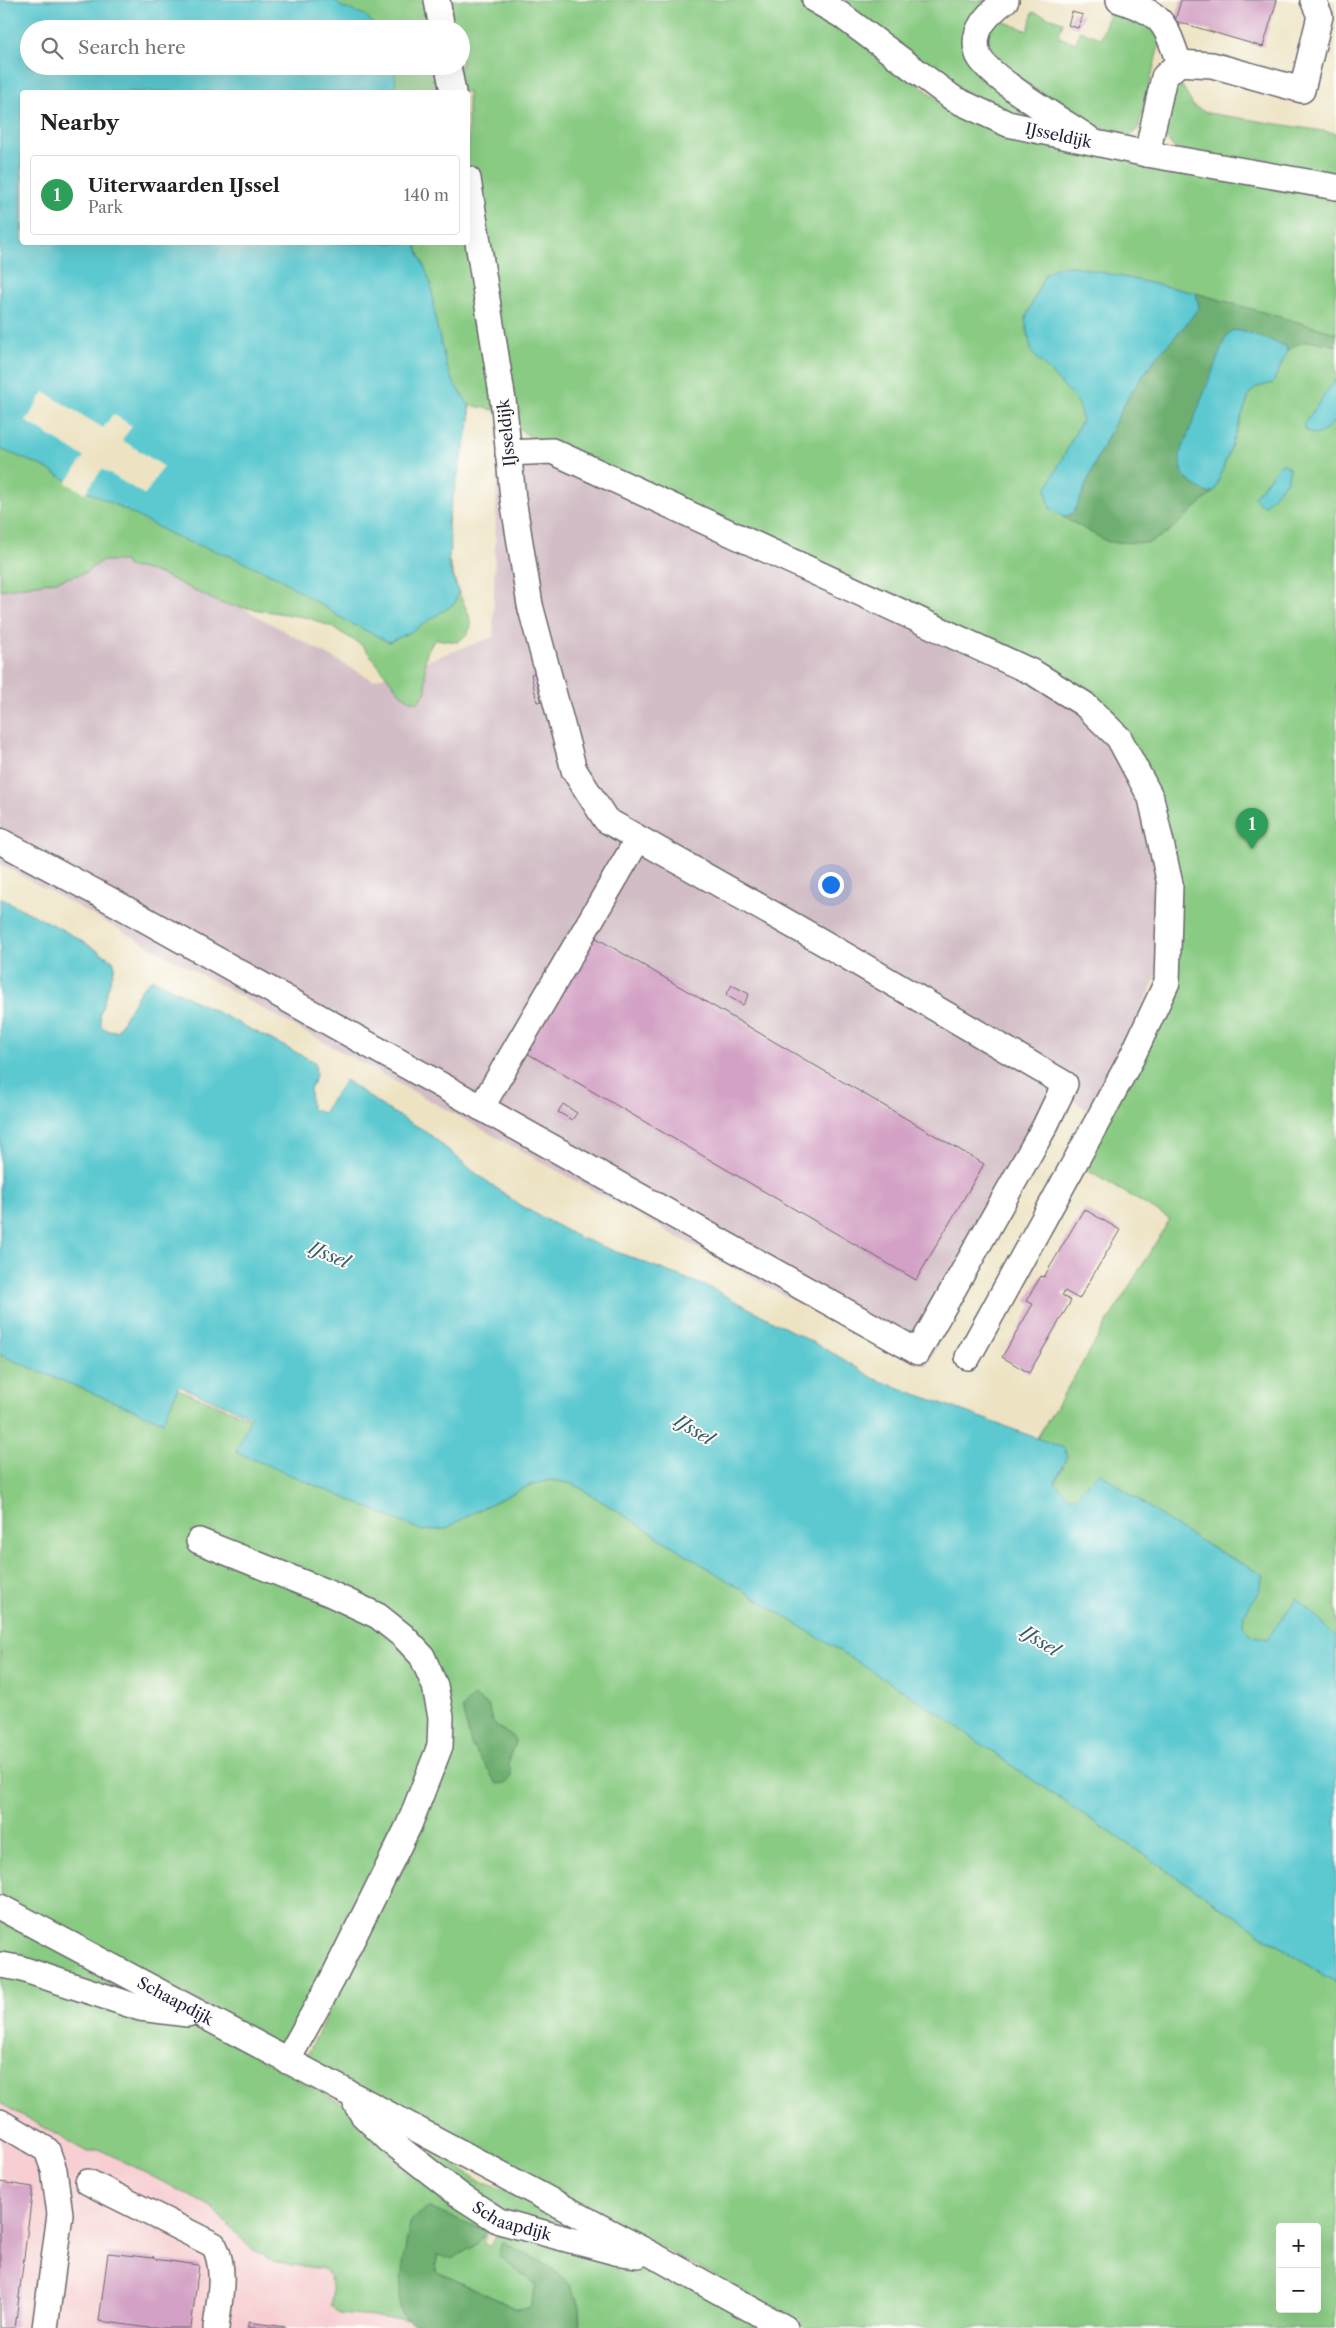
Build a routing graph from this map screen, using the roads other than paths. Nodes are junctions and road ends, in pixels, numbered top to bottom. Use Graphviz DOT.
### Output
graph roads {
  1 [pos="437,0"];
  2 [pos="815,0"];
  3 [pos="1006,0"];
  4 [pos="1119,0"];
  5 [pos="1313,0"];
  6 [pos="440,20"];
  7 [pos="1179,63"];
  8 [pos="450,75"];
  9 [pos="453,90"];
  10 [pos="1096,144"];
  11 [pos="1147,154"];
  12 [pos="1336,187"];
  13 [pos="470,192"];
  14 [pos="508,453"];
  15 [pos="638,839"];
  16 [pos="0,841"];
  17 [pos="481,1108"];
  18 [pos="968,1357"];
  19 [pos="199,1541"];
  20 [pos="0,1907"];
  21 [pos="0,1965"];
  22 [pos="205,2017"];
  23 [pos="287,2061"];
  24 [pos="350,2094"];
  25 [pos="0,2122"];
  26 [pos="88,2182"];
  27 [pos="656,2257"];
  28 [pos="45,2328"];
  29 [pos="216,2328"];
  30 [pos="785,2328"];
  1 -- 6 [label="street"];
  2 -- 10 [label="street, IJsseldijk"];
  3 -- 10 [label="street"];
  4 -- 7 [label="street"];
  5 -- 7 [label="street"];
  7 -- 11 [label="street"];
  8 -- 9 [label="street"];
  10 -- 11 [label="street, IJsseldijk"];
  11 -- 12 [label="street, IJsseldijk"];
  13 -- 14 [label="street, IJsseldijk"];
  14 -- 15 [label="street, IJsseldijk"];
  14 -- 18 [label="street"];
  15 -- 17 [label="street"];
  15 -- 17 [label="street, IJsseldijk"];
  16 -- 17 [label="street"];
  19 -- 23 [label="street"];
  20 -- 22 [label="street, Schaapdijk"];
  21 -- 22 [label="street"];
  22 -- 23 [label="street, Schaapdijk"];
  23 -- 24 [label="street, Schaapdijk"];
  24 -- 27 [label="street, Schaapdijk"];
  24 -- 27 [label="street, Schaapdijk"];
  25 -- 28 [label="street"];
  26 -- 29 [label="street"];
  27 -- 30 [label="street, Schaapdijk"];
}
